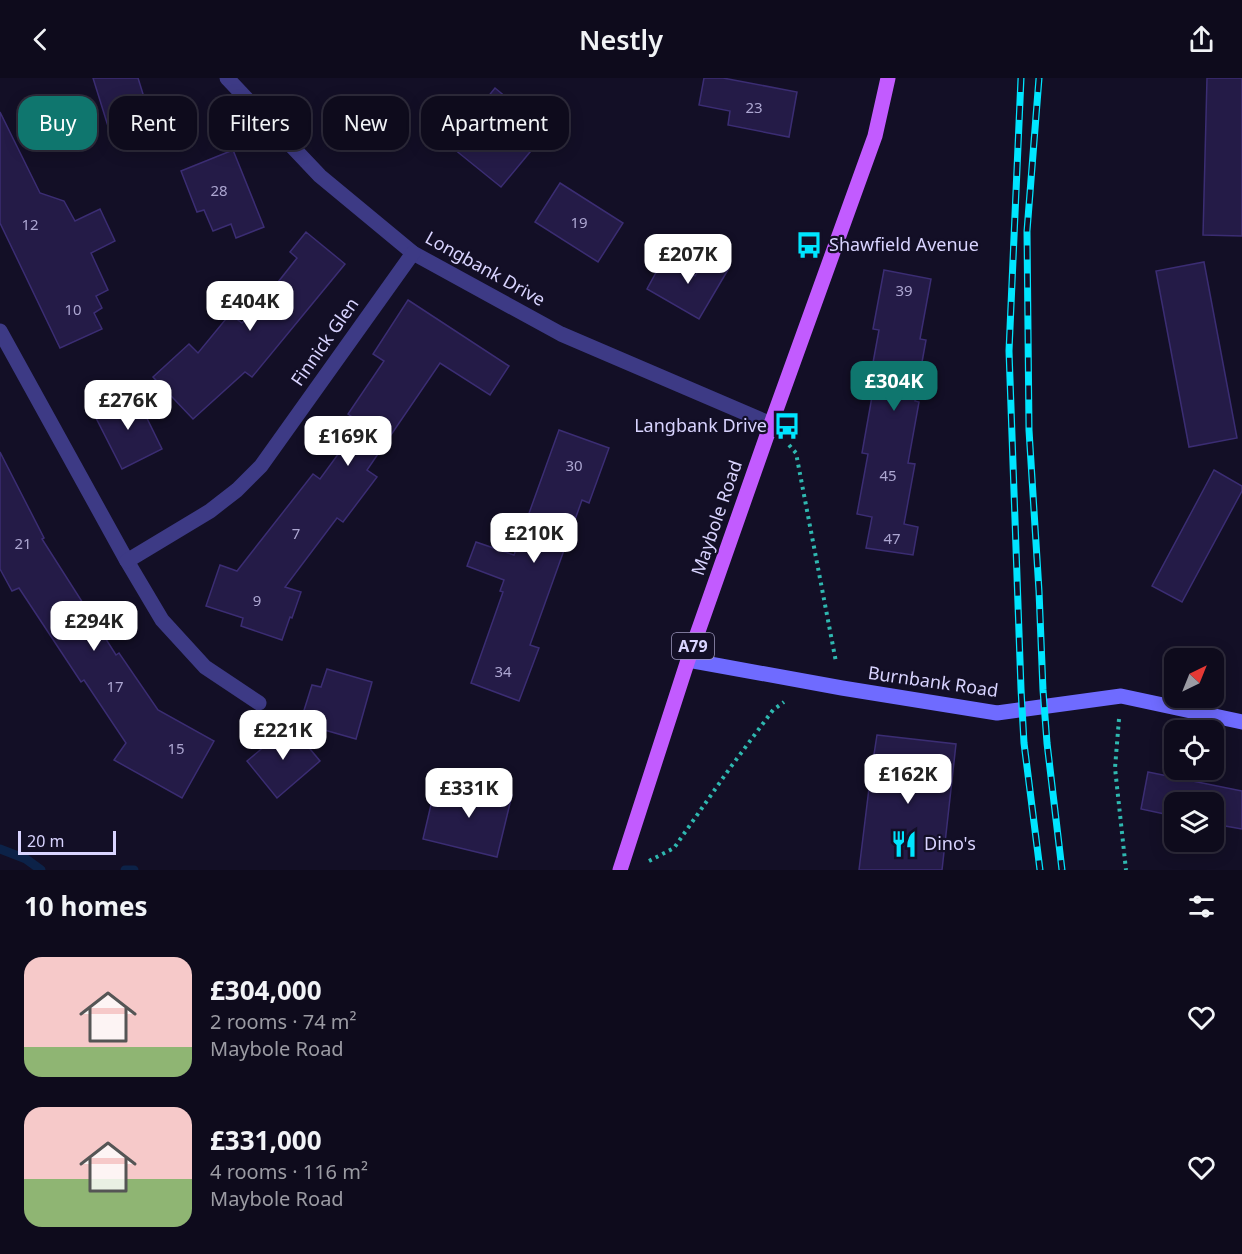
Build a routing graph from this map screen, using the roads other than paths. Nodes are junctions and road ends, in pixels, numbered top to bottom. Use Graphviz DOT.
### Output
graph roads {
  1 [pos="226,78"];
  2 [pos="888,78"];
  3 [pos="412,253"];
  4 [pos="0,331"];
  5 [pos="771,424"];
  6 [pos="128,561"];
  7 [pos="688,660"];
  8 [pos="259,703"];
  9 [pos="1242,722"];
  10 [pos="620,870"];
  1 -- 3 [label="street, Longbank Drive"];
  2 -- 5 [label="main road, Maybole Road / A79"];
  3 -- 5 [label="street, Longbank Drive"];
  3 -- 6 [label="street, Finnick Glen"];
  4 -- 6 [label="street"];
  5 -- 7 [label="main road, Maybole Road / A79"];
  6 -- 8 [label="street"];
  7 -- 9 [label="street, Burnbank Road"];
  7 -- 10 [label="main road, Maybole Road / A79"];
}
